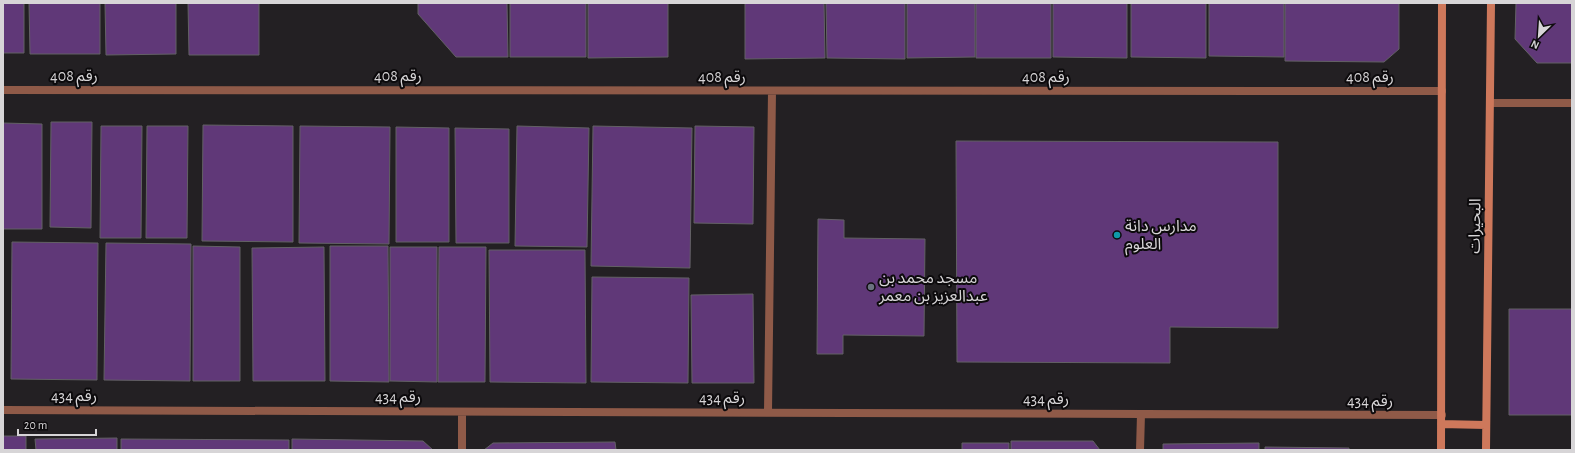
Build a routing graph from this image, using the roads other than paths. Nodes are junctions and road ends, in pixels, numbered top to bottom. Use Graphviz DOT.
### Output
graph roads {
  1 [pos="1442,3"];
  2 [pos="1491,3"];
  3 [pos="3,90"];
  4 [pos="772,91"];
  5 [pos="1442,91"];
  6 [pos="1490,103"];
  7 [pos="1572,103"];
  8 [pos="3,410"];
  9 [pos="462,412"];
  10 [pos="768,412"];
  11 [pos="1141,414"];
  12 [pos="1442,415"];
  13 [pos="1441,424"];
  14 [pos="1486,425"];
  15 [pos="462,450"];
  16 [pos="1140,450"];
  17 [pos="1441,450"];
  18 [pos="1486,450"];
  1 -- 5 [label="street, البحيرات"];
  2 -- 6 [label="street, البحيرات"];
  3 -- 4 [label="street, رقم 408"];
  4 -- 5 [label="street, رقم 408"];
  4 -- 10 [label="street"];
  5 -- 12 [label="street, البحيرات"];
  6 -- 7 [label="street"];
  6 -- 14 [label="street, البحيرات"];
  8 -- 9 [label="street, رقم 434"];
  9 -- 10 [label="street, رقم 434"];
  9 -- 15 [label="street"];
  10 -- 11 [label="street, رقم 434"];
  11 -- 12 [label="street, رقم 434"];
  11 -- 16 [label="street"];
  12 -- 13 [label="street, البحيرات"];
  13 -- 14 [label="street"];
  13 -- 17 [label="street, البحيرات"];
  14 -- 18 [label="street, البحيرات"];
}
